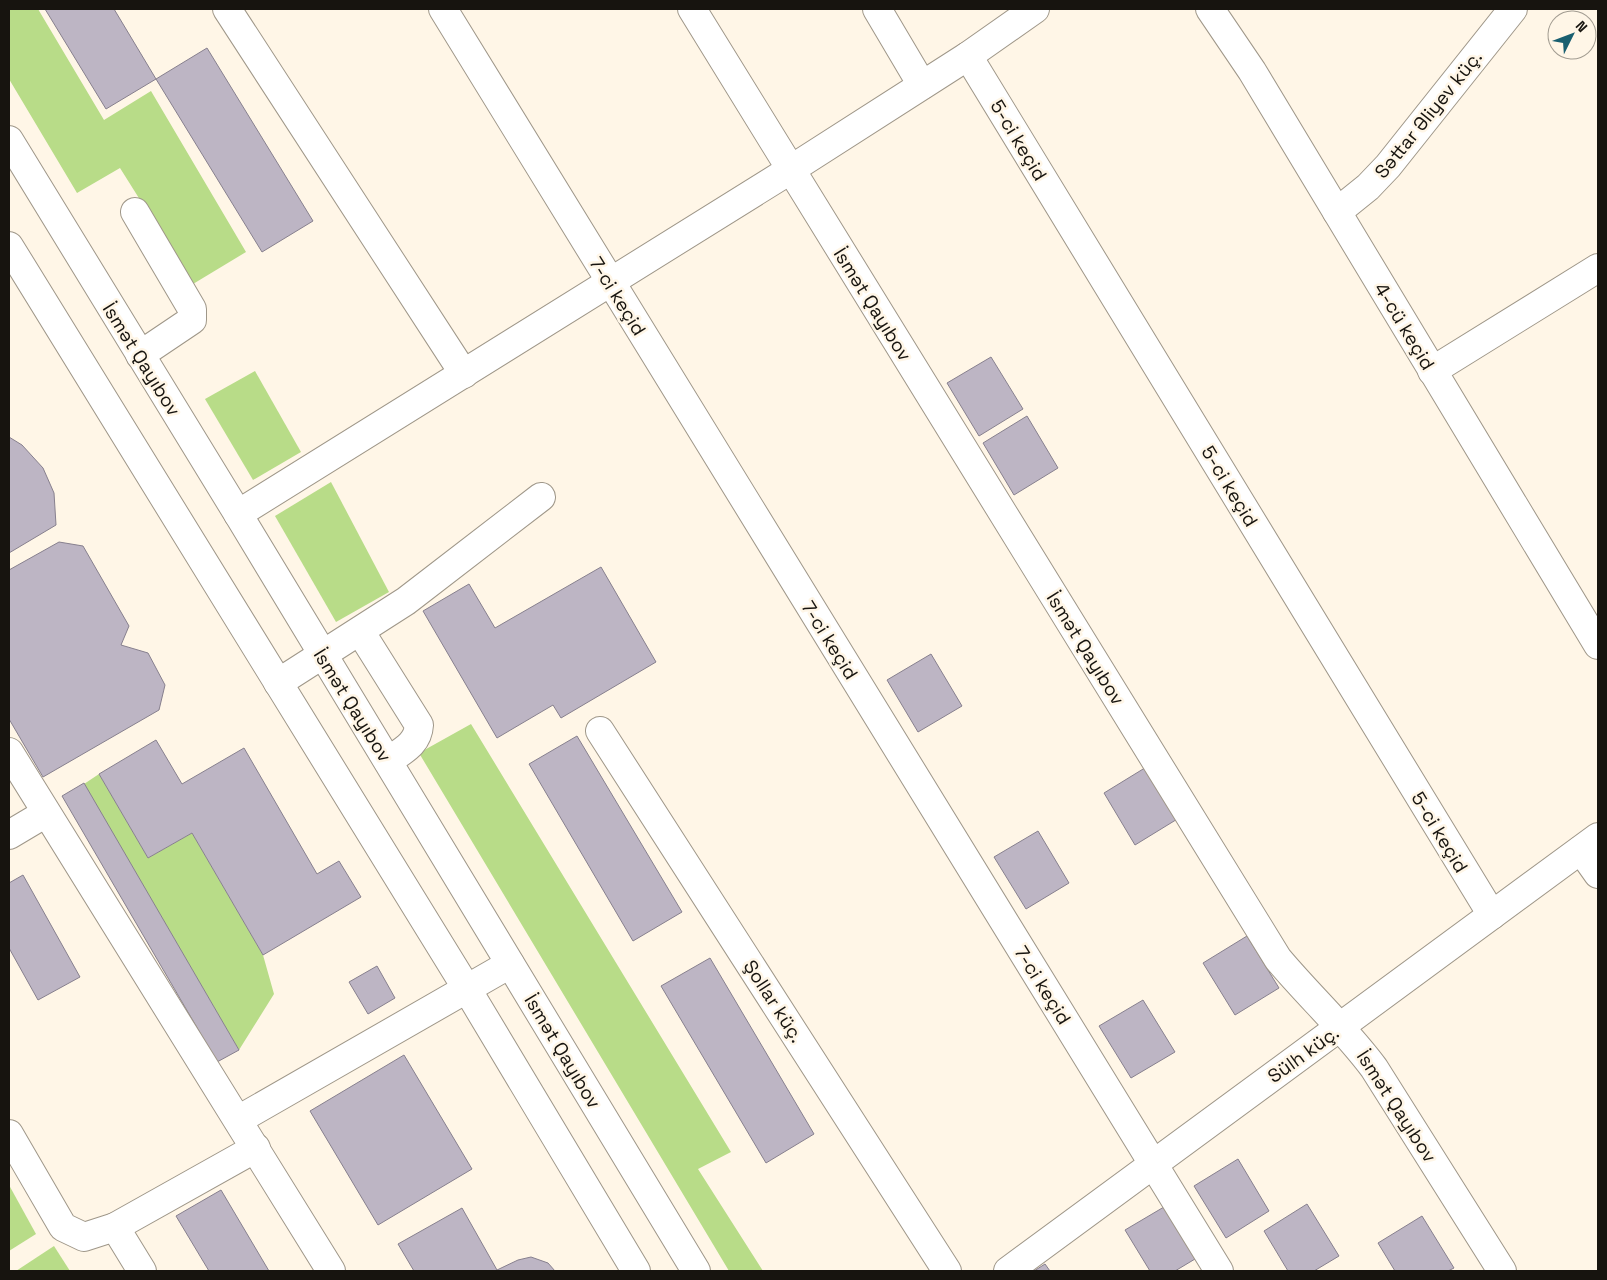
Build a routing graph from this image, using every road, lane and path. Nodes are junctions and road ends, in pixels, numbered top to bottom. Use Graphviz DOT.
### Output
graph roads {
  1 [pos="227,9"];
  2 [pos="444,9"];
  3 [pos="692,9"];
  4 [pos="877,9"];
  5 [pos="1035,9"];
  6 [pos="1210,9"];
  7 [pos="1513,9"];
  8 [pos="968,56"];
  9 [pos="922,85"];
  10 [pos="9,140"];
  11 [pos="790,170"];
  12 [pos="135,212"];
  13 [pos="1337,212"];
  14 [pos="9,246"];
  15 [pos="1598,268"];
  16 [pos="610,283"];
  17 [pos="140,355"];
  18 [pos="1432,371"];
  19 [pos="464,374"];
  20 [pos="541,497"];
  21 [pos="238,514"];
  22 [pos="360,631"];
  23 [pos="1598,644"];
  24 [pos="322,654"];
  25 [pos="278,683"];
  26 [pos="600,730"];
  27 [pos="9,752"];
  28 [pos="388,760"];
  29 [pos="46,813"];
  30 [pos="9,835"];
  31 [pos="1589,843"];
  32 [pos="1598,874"];
  33 [pos="1492,916"];
  34 [pos="510,964"];
  35 [pos="467,989"];
  36 [pos="1340,1027"];
  37 [pos="238,1120"];
  38 [pos="9,1134"];
  39 [pos="256,1148"];
  40 [pos="1153,1164"];
  41 [pos="115,1227"];
  42 [pos="142,1271"];
  43 [pos="331,1271"];
  44 [pos="636,1271"];
  45 [pos="696,1271"];
  46 [pos="948,1271"];
  47 [pos="1008,1271"];
  48 [pos="1219,1271"];
  49 [pos="1502,1271"];
  1 -- 19 [label="street"];
  2 -- 16 [label="street, 7-ci keçid"];
  3 -- 11 [label="street, İsmət Qayıbov"];
  4 -- 9 [label="street"];
  5 -- 8 [label="street"];
  6 -- 13 [label="street, 4-cü keçid"];
  7 -- 13 [label="street, Səttar Əliyev küç."];
  8 -- 9 [label="street"];
  8 -- 33 [label="street, 5-ci keçid"];
  9 -- 11 [label="street"];
  10 -- 17 [label="street, İsmət Qayıbov"];
  11 -- 16 [label="street"];
  11 -- 36 [label="street, İsmət Qayıbov"];
  12 -- 17 [label="street"];
  13 -- 18 [label="street, 4-cü keçid"];
  14 -- 25 [label="street"];
  15 -- 18 [label="street"];
  16 -- 19 [label="street"];
  16 -- 40 [label="street, 7-ci keçid"];
  17 -- 21 [label="street, İsmət Qayıbov"];
  18 -- 23 [label="street, 4-cü keçid"];
  19 -- 21 [label="street"];
  20 -- 22 [label="street"];
  21 -- 24 [label="street, İsmət Qayıbov"];
  22 -- 24 [label="street"];
  22 -- 28 [label="street"];
  24 -- 25 [label="street"];
  24 -- 28 [label="street, İsmət Qayıbov"];
  25 -- 35 [label="street"];
  26 -- 46 [label="street, Şollar küç."];
  27 -- 29 [label="street"];
  28 -- 34 [label="street, İsmət Qayıbov"];
  29 -- 30 [label="street"];
  29 -- 37 [label="street"];
  31 -- 32 [label="street"];
  31 -- 33 [label="street, Sülh küç."];
  33 -- 36 [label="street, Sülh küç."];
  34 -- 35 [label="street"];
  34 -- 45 [label="street, İsmət Qayıbov"];
  35 -- 37 [label="street"];
  35 -- 44 [label="street"];
  36 -- 40 [label="street, Sülh küç."];
  36 -- 49 [label="street, İsmət Qayıbov"];
  37 -- 39 [label="street"];
  38 -- 41 [label="street"];
  39 -- 41 [label="street"];
  39 -- 43 [label="street"];
  40 -- 47 [label="street, Sülh küç."];
  40 -- 48 [label="street, 7-ci keçid"];
  41 -- 42 [label="street"];
}
